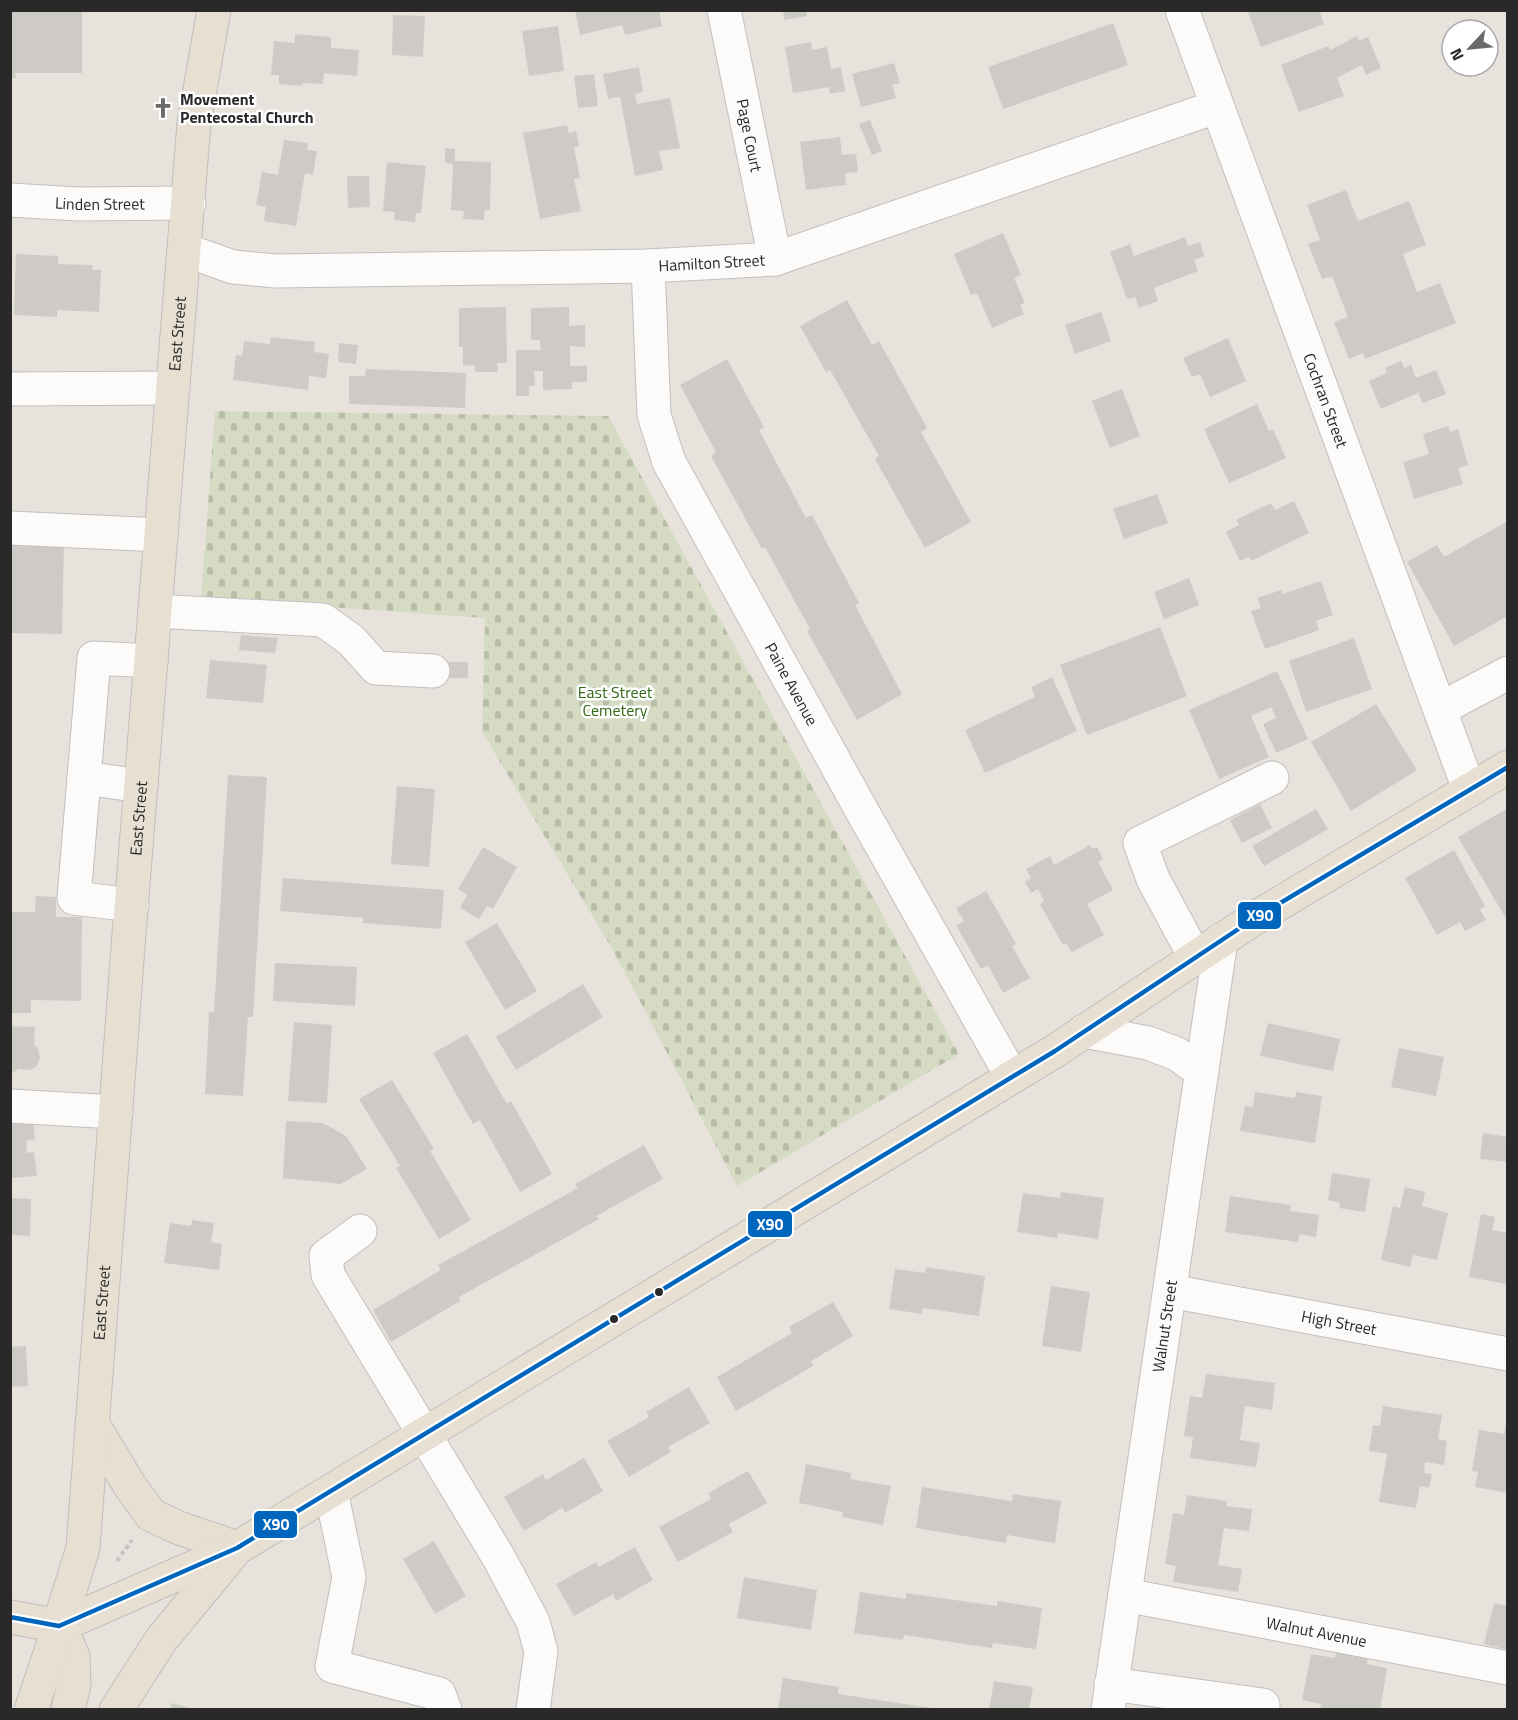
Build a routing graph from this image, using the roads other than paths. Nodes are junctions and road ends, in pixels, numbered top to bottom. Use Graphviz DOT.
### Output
graph roads {
  1 [pos="214,10"];
  2 [pos="724,10"];
  3 [pos="1182,10"];
  4 [pos="1216,107"];
  5 [pos="10,200"];
  6 [pos="189,204"];
  7 [pos="185,250"];
  8 [pos="775,259"];
  9 [pos="648,266"];
  10 [pos="173,388"];
  11 [pos="10,389"];
  12 [pos="10,528"];
  13 [pos="161,535"];
  14 [pos="155,611"];
  15 [pos="151,661"];
  16 [pos="433,671"];
  17 [pos="1508,673"];
  18 [pos="1440,710"];
  19 [pos="1508,767"];
  20 [pos="84,778"];
  21 [pos="1272,778"];
  22 [pos="141,786"];
  23 [pos="1469,789"];
  24 [pos="132,905"];
  25 [pos="1208,949"];
  26 [pos="1084,1031"];
  27 [pos="1202,1072"];
  28 [pos="1012,1077"];
  29 [pos="10,1106"];
  30 [pos="116,1112"];
  31 [pos="360,1231"];
  32 [pos="1170,1291"];
  33 [pos="1508,1354"];
  34 [pos="92,1423"];
  35 [pos="424,1435"];
  36 [pos="331,1491"];
  37 [pos="237,1548"];
  38 [pos="1125,1595"];
  39 [pos="10,1617"];
  40 [pos="58,1626"];
  41 [pos="1508,1668"];
  42 [pos="1110,1697"];
  43 [pos="442,1702"];
  44 [pos="30,1710"];
  45 [pos="68,1710"];
  46 [pos="116,1710"];
  47 [pos="533,1710"];
  48 [pos="1262,1710"];
  1 -- 6 [label="main road, East Street"];
  2 -- 8 [label="street, Page Court"];
  3 -- 4 [label="street, Cochran Street"];
  4 -- 8 [label="street, Hamilton Street"];
  4 -- 18 [label="street, Cochran Street"];
  5 -- 6 [label="street, Linden Street"];
  6 -- 7 [label="main road, East Street"];
  7 -- 9 [label="street, Hamilton Street"];
  7 -- 10 [label="main road, East Street"];
  8 -- 9 [label="street, Hamilton Street"];
  9 -- 28 [label="street, Paine Avenue"];
  10 -- 11 [label="street"];
  10 -- 13 [label="main road, East Street"];
  12 -- 13 [label="street"];
  13 -- 14 [label="main road, East Street"];
  14 -- 15 [label="main road, East Street"];
  14 -- 16 [label="street"];
  15 -- 20 [label="street"];
  15 -- 22 [label="main road, East Street"];
  17 -- 18 [label="street"];
  18 -- 23 [label="street, Cochran Street"];
  19 -- 23 [label="main road"];
  20 -- 22 [label="street"];
  20 -- 24 [label="street"];
  21 -- 25 [label="street"];
  22 -- 24 [label="main road, East Street"];
  23 -- 25 [label="main road"];
  24 -- 30 [label="main road, East Street"];
  25 -- 26 [label="main road"];
  25 -- 27 [label="street, Walnut Street"];
  26 -- 27 [label="street"];
  26 -- 28 [label="main road"];
  27 -- 32 [label="street, Walnut Street"];
  28 -- 35 [label="main road"];
  29 -- 30 [label="street"];
  30 -- 34 [label="main road, East Street"];
  31 -- 35 [label="street"];
  32 -- 33 [label="street, High Street"];
  32 -- 38 [label="street, Walnut Street"];
  34 -- 37 [label="main road"];
  34 -- 40 [label="main road, East Street"];
  35 -- 36 [label="main road"];
  35 -- 47 [label="street"];
  36 -- 37 [label="main road"];
  36 -- 43 [label="street"];
  37 -- 40 [label="main road"];
  37 -- 46 [label="main road"];
  38 -- 41 [label="street, Walnut Avenue"];
  38 -- 42 [label="street, Walnut Street"];
  39 -- 40 [label="main road"];
  40 -- 44 [label="main road, East Street"];
  40 -- 45 [label="main road"];
  42 -- 48 [label="street"];
}
